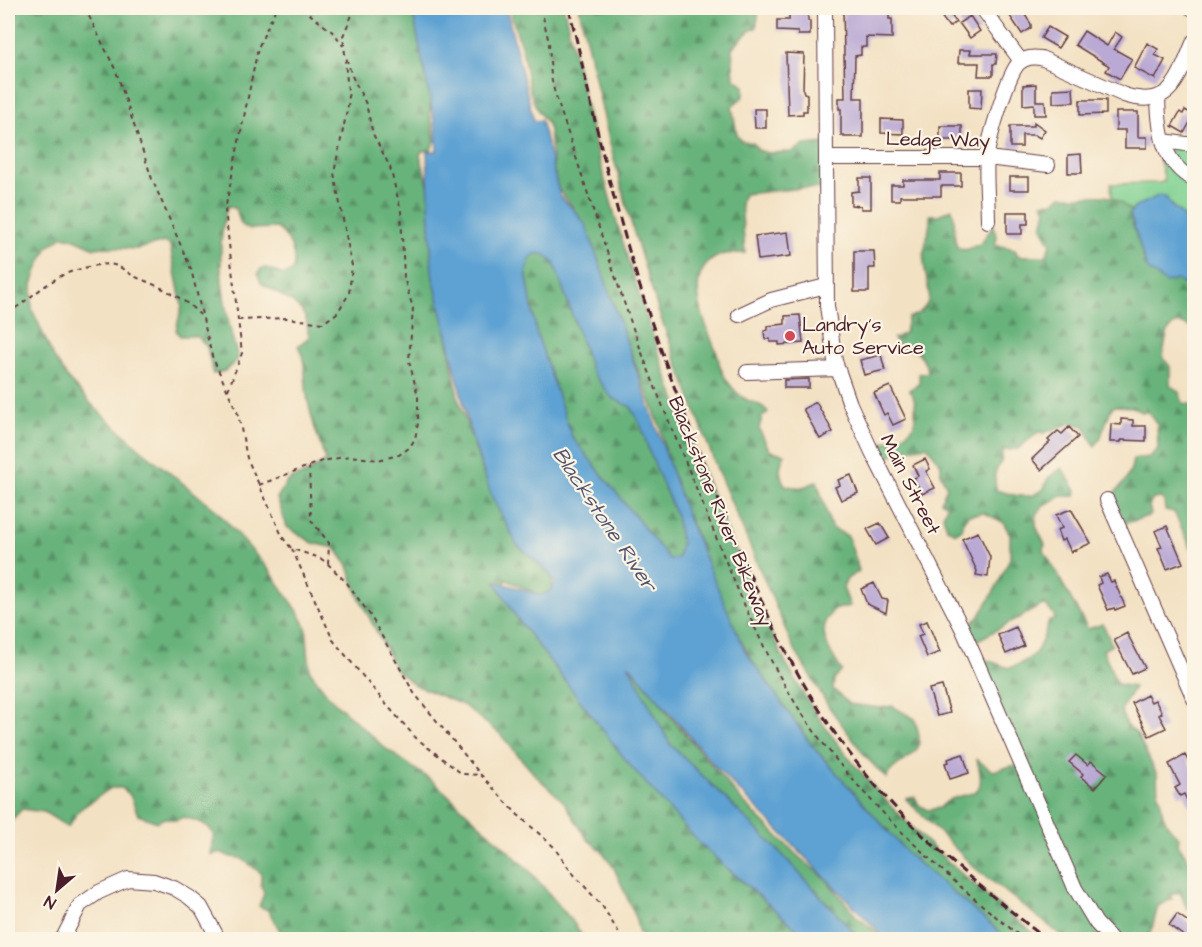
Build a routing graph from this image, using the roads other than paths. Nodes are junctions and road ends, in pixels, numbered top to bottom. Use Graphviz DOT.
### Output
graph roads {
  1 [pos="825,8"];
  2 [pos="982,8"];
  3 [pos="1194,41"];
  4 [pos="1021,61"];
  5 [pos="1158,98"];
  6 [pos="1163,141"];
  7 [pos="1194,145"];
  8 [pos="826,158"];
  9 [pos="987,158"];
  10 [pos="1048,165"];
  11 [pos="1194,180"];
  12 [pos="988,221"];
  13 [pos="826,286"];
  14 [pos="738,315"];
  15 [pos="837,369"];
  16 [pos="747,372"];
  17 [pos="1107,500"];
  18 [pos="1194,698"];
  19 [pos="62,939"];
  20 [pos="219,939"];
  21 [pos="1112,939"];
  1 -- 8 [label="street, Main Street"];
  2 -- 4 [label="street"];
  3 -- 5 [label="street"];
  4 -- 5 [label="street"];
  4 -- 9 [label="street"];
  5 -- 6 [label="street"];
  6 -- 7 [label="street"];
  6 -- 11 [label="street"];
  8 -- 9 [label="street, Ledge Way"];
  8 -- 13 [label="street, Main Street"];
  9 -- 10 [label="street, Ledge Way"];
  9 -- 12 [label="street"];
  13 -- 14 [label="street"];
  13 -- 15 [label="street, Main Street"];
  15 -- 16 [label="street"];
  15 -- 21 [label="street, Main Street"];
  17 -- 18 [label="street"];
  19 -- 20 [label="street"];
}
